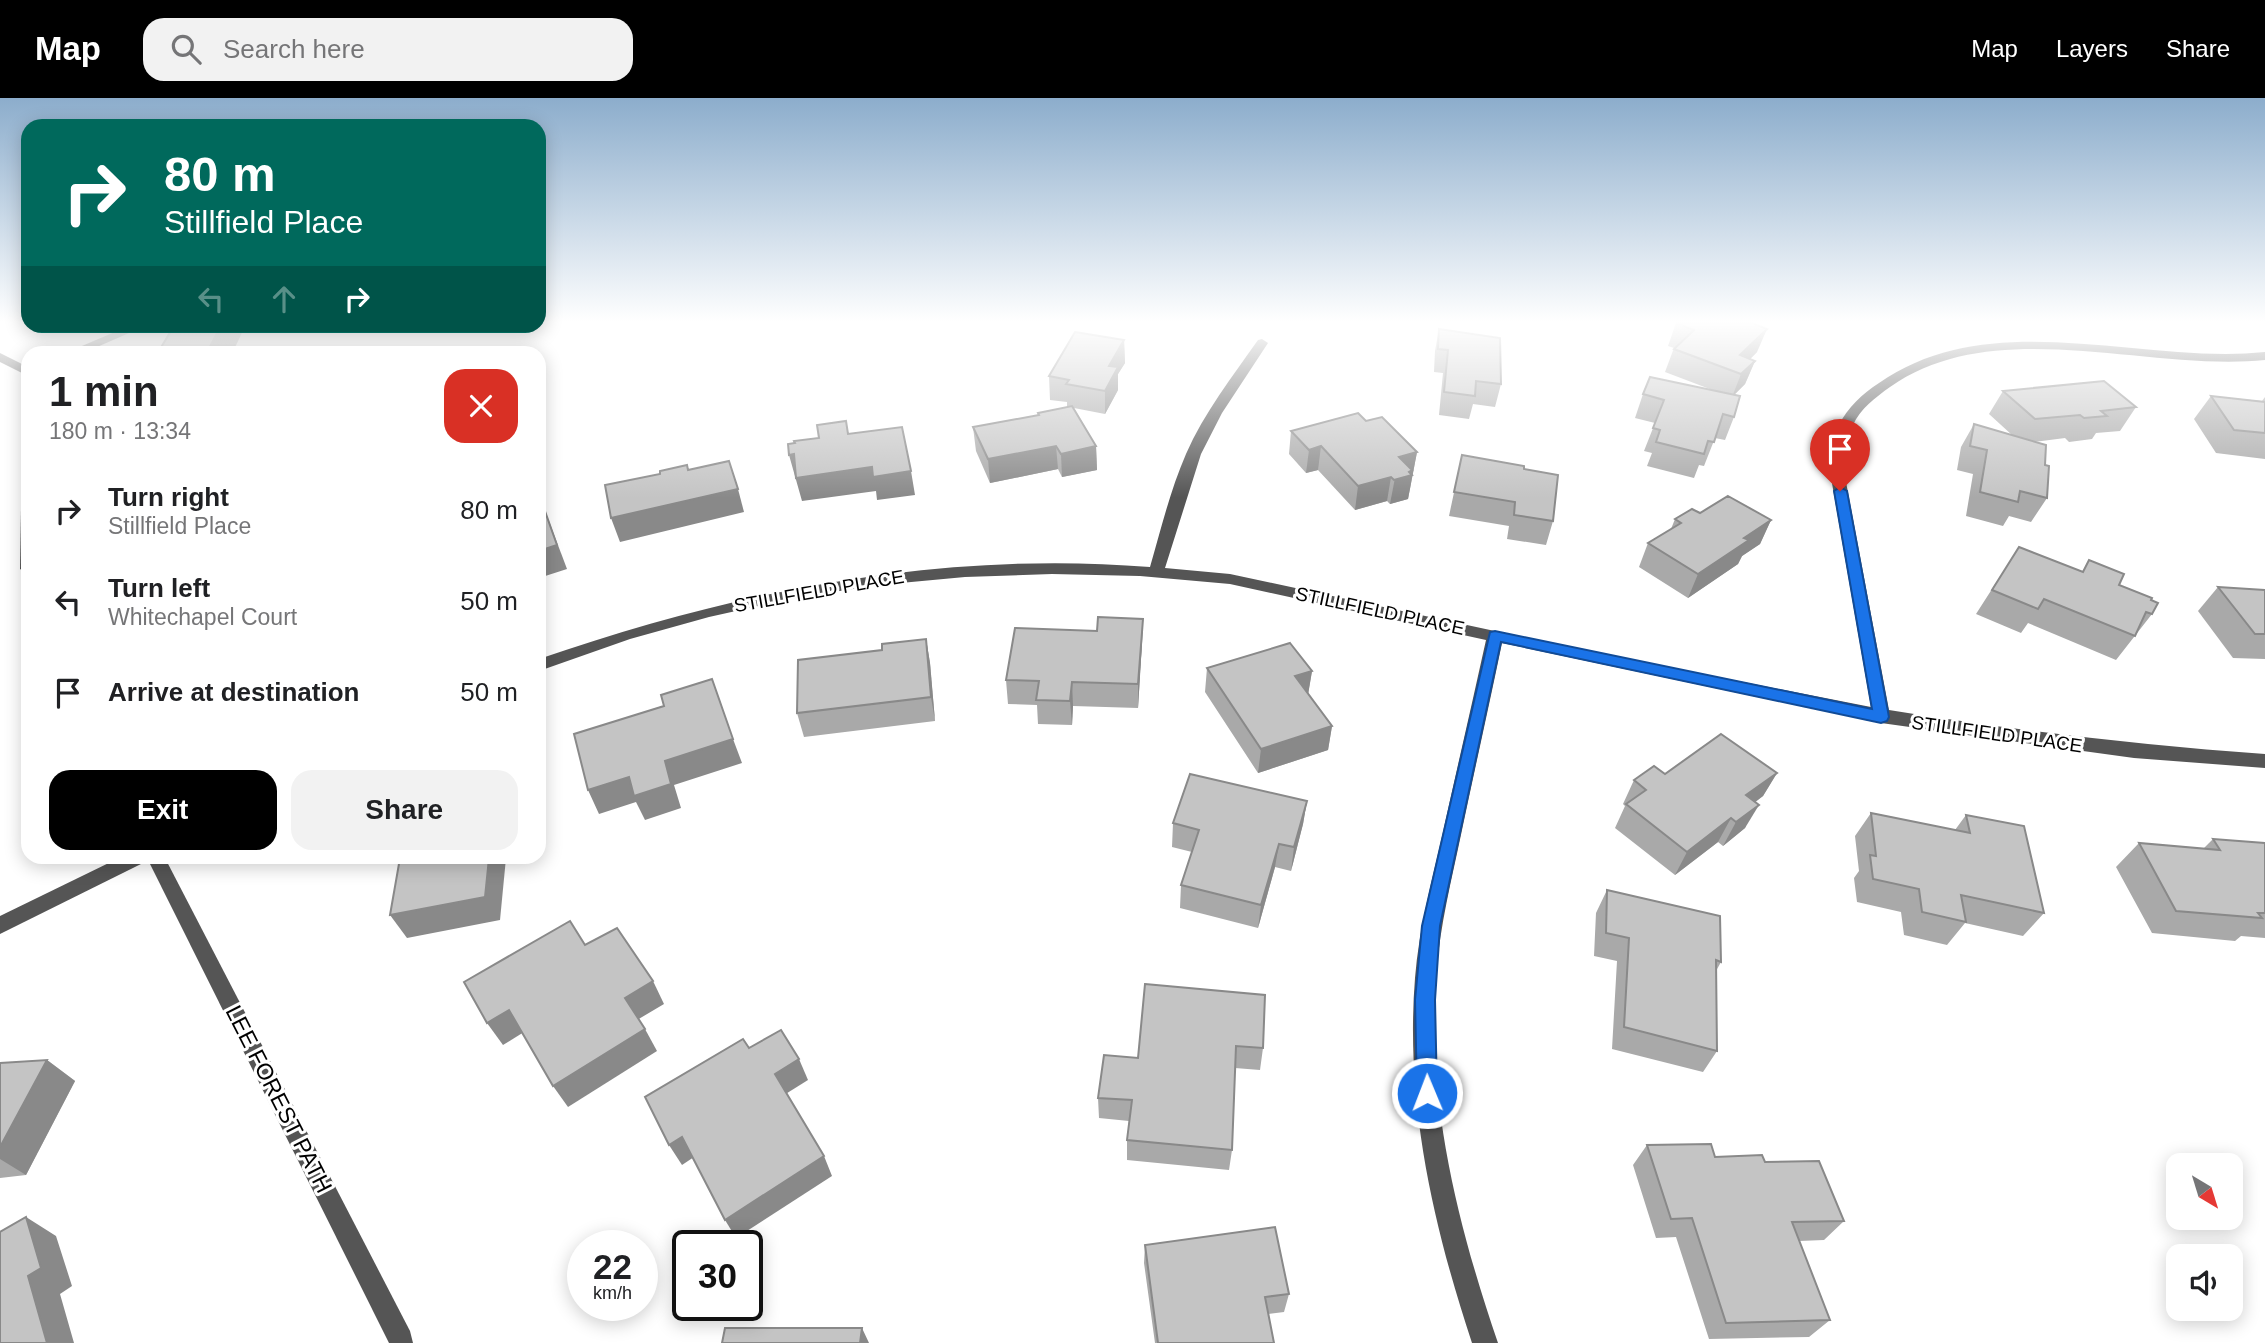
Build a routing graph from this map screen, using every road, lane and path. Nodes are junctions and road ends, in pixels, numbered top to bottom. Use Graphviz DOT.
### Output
graph roads {
  1 [pos="1236,381"];
  2 [pos="1889,381"];
  3 [pos="1157,571"];
  4 [pos="1495,636"];
  5 [pos="546,662"];
  6 [pos="1881,717"];
  7 [pos="2265,761"];
  8 [pos="124,864"];
  9 [pos="159,864"];
  10 [pos="0,926"];
  11 [pos="401,1340"];
  12 [pos="1485,1343"];
  1 -- 3 [label="street"];
  2 -- 6 [label="street"];
  3 -- 4 [label="street, STILLFIELD PLACE"];
  3 -- 5 [label="street, STILLFIELD PLACE"];
  4 -- 6 [label="street, STILLFIELD PLACE"];
  4 -- 12 [label="street"];
  6 -- 7 [label="street, STILLFIELD PLACE"];
  8 -- 10 [label="street"];
  9 -- 11 [label="street, LEE FOREST PATH"];
}
